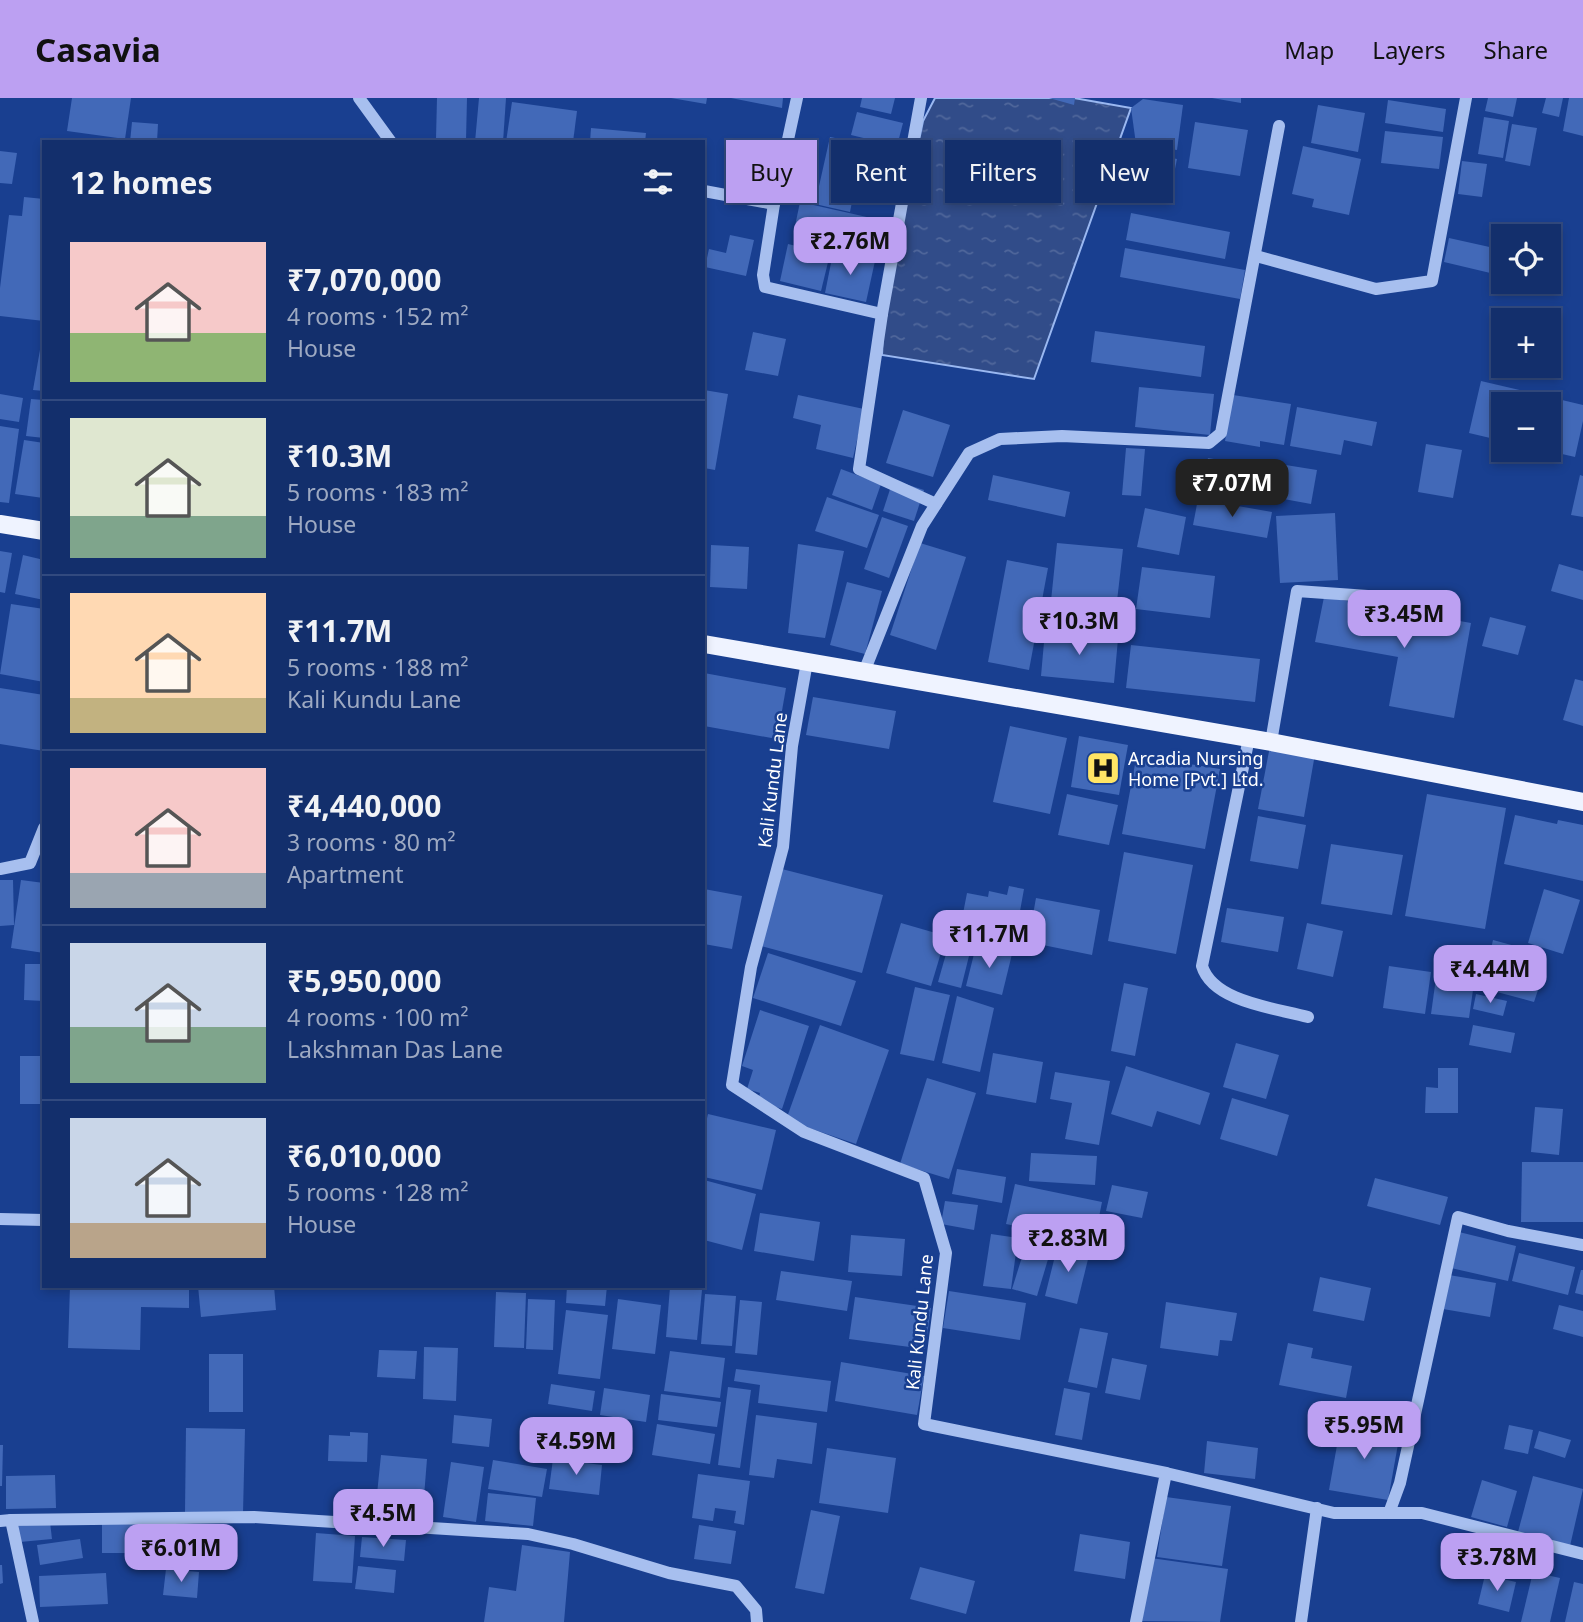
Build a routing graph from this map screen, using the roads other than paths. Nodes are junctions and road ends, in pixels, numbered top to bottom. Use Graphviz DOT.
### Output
graph roads {
  1 [pos="359,98"];
  2 [pos="797,98"];
  3 [pos="921,98"];
  4 [pos="1466,98"];
  5 [pos="1279,126"];
  6 [pos="390,140"];
  7 [pos="705,191"];
  8 [pos="774,204"];
  9 [pos="1256,256"];
  10 [pos="882,314"];
  11 [pos="936,504"];
  12 [pos="0,524"];
  13 [pos="42,531"];
  14 [pos="1382,597"];
  15 [pos="705,644"];
  16 [pos="807,662"];
  17 [pos="864,672"];
  18 [pos="1249,738"];
  19 [pos="1271,742"];
  20 [pos="1583,802"];
  21 [pos="42,833"];
  22 [pos="30,863"];
  23 [pos="42,865"];
  24 [pos="0,869"];
  25 [pos="1308,1017"];
  26 [pos="0,1219"];
  27 [pos="42,1220"];
  28 [pos="1583,1245"];
  29 [pos="1166,1473"];
  30 [pos="1317,1508"];
  31 [pos="1389,1513"];
  32 [pos="6,1521"];
  33 [pos="1583,1554"];
  34 [pos="33,1622"];
  35 [pos="757,1622"];
  36 [pos="1136,1622"];
  37 [pos="1301,1622"];
  1 -- 6 [label="street"];
  2 -- 8 [label="street"];
  3 -- 10 [label="street"];
  4 -- 9 [label="street"];
  5 -- 9 [label="street"];
  7 -- 8 [label="street"];
  8 -- 10 [label="street"];
  9 -- 11 [label="street"];
  10 -- 11 [label="street"];
  11 -- 17 [label="street"];
  12 -- 13 [label="main road"];
  14 -- 19 [label="street"];
  15 -- 16 [label="main road"];
  16 -- 17 [label="main road"];
  16 -- 29 [label="street, Kali Kundu Lane"];
  17 -- 18 [label="main road"];
  18 -- 19 [label="main road"];
  18 -- 25 [label="street"];
  19 -- 20 [label="main road"];
  21 -- 22 [label="street"];
  22 -- 23 [label="street"];
  22 -- 24 [label="street"];
  26 -- 27 [label="street"];
  28 -- 31 [label="street"];
  29 -- 30 [label="street"];
  29 -- 36 [label="street"];
  30 -- 31 [label="street"];
  30 -- 37 [label="street"];
  31 -- 33 [label="street"];
  32 -- 34 [label="street"];
  32 -- 35 [label="street"];
}
